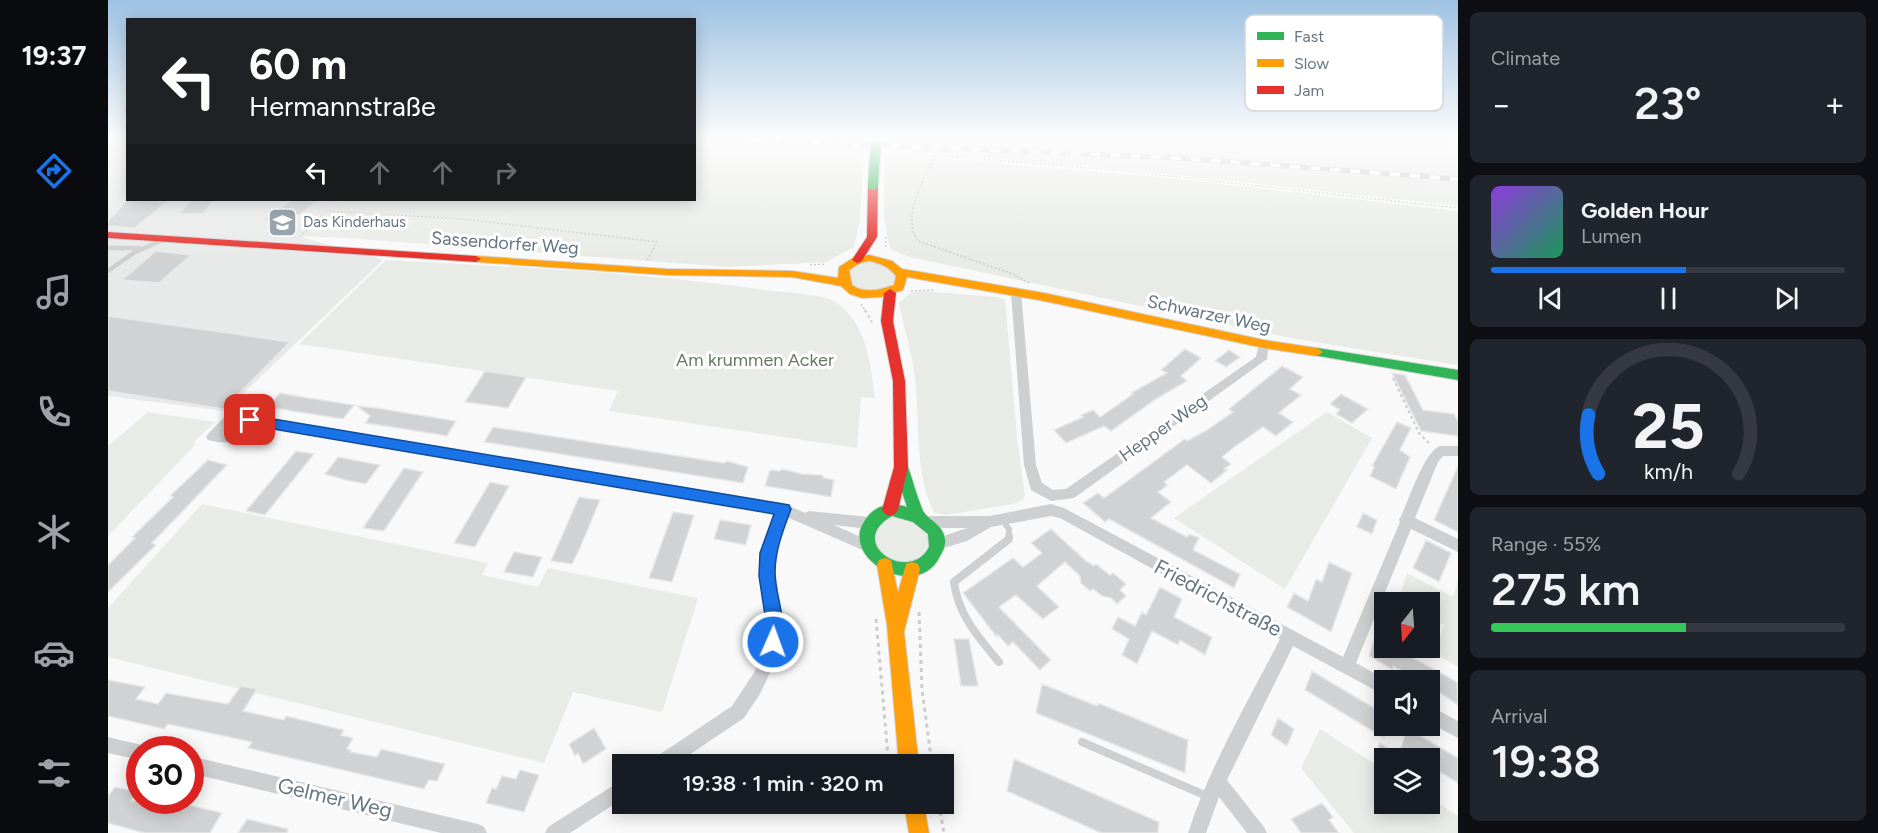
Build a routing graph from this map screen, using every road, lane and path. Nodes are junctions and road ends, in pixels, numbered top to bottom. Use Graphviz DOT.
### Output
graph roads {
  1 [pos="873,178"];
  2 [pos="926,178"];
  3 [pos="1185,178"];
  4 [pos="1458,208"];
  5 [pos="108,235"];
  6 [pos="872,237"];
  7 [pos="165,239"];
  8 [pos="146,247"];
  9 [pos="290,247"];
  10 [pos="108,248"];
  11 [pos="857,260"];
  12 [pos="881,260"];
  13 [pos="843,269"];
  14 [pos="641,270"];
  15 [pos="108,271"];
  16 [pos="901,272"];
  17 [pos="792,274"];
  18 [pos="843,283"];
  19 [pos="954,283"];
  20 [pos="894,290"];
  21 [pos="1016,292"];
  22 [pos="1044,297"];
  23 [pos="864,301"];
  24 [pos="881,324"];
  25 [pos="1264,344"];
  26 [pos="1386,365"];
  27 [pos="1458,375"];
  28 [pos="270,423"];
  29 [pos="1440,451"];
  30 [pos="1457,451"];
  31 [pos="901,466"];
  32 [pos="1051,503"];
  33 [pos="783,509"];
  34 [pos="890,510"];
  35 [pos="804,517"];
  36 [pos="922,518"];
  37 [pos="1407,520"];
  38 [pos="996,521"];
  39 [pos="869,523"];
  40 [pos="937,544"];
  41 [pos="867,546"];
  42 [pos="1458,546"];
  43 [pos="885,565"];
  44 [pos="912,569"];
  45 [pos="919,605"];
  46 [pos="875,612"];
  47 [pos="896,633"];
  48 [pos="1290,636"];
  49 [pos="999,662"];
  50 [pos="1347,666"];
  51 [pos="1374,681"];
  52 [pos="1440,720"];
  53 [pos="1458,730"];
  54 [pos="1082,742"];
  55 [pos="108,745"];
  56 [pos="126,749"];
  57 [pos="675,754"];
  58 [pos="888,754"];
  59 [pos="907,754"];
  60 [pos="931,754"];
  61 [pos="204,767"];
  62 [pos="1213,789"];
  63 [pos="612,795"];
  64 [pos="916,814"];
  65 [pos="941,814"];
  66 [pos="478,833"];
  67 [pos="554,833"];
  68 [pos="919,833"];
  69 [pos="945,833"];
  70 [pos="1197,833"];
  71 [pos="1258,833"];
  1 -- 6 [label="street, bridge"];
  2 -- 22 [label="path"];
  3 -- 4 [label="path"];
  5 -- 7 [label="street, Sassendorfer Weg"];
  6 -- 11 [label="street"];
  6 -- 12 [label="street"];
  7 -- 8 [label="lane"];
  7 -- 9 [label="street, Sassendorfer Weg"];
  8 -- 10 [label="lane"];
  8 -- 15 [label="lane"];
  9 -- 14 [label="street, Sassendorfer Weg"];
  9 -- 14 [label="path"];
  11 -- 12 [label="street"];
  11 -- 13 [label="street"];
  12 -- 16 [label="street"];
  13 -- 17 [label="street, Sassendorfer Weg"];
  13 -- 18 [label="street"];
  14 -- 17 [label="street, Sassendorfer Weg"];
  16 -- 19 [label="street, Schwarzer Weg"];
  16 -- 20 [label="street"];
  17 -- 18 [label="street, Sassendorfer Weg"];
  18 -- 23 [label="street"];
  19 -- 20 [label="street, Schwarzer Weg"];
  19 -- 21 [label="street, Schwarzer Weg"];
  20 -- 23 [label="street"];
  20 -- 24 [label="street"];
  21 -- 22 [label="street, Schwarzer Weg"];
  21 -- 32 [label="street, Friedrichstraße"];
  22 -- 25 [label="street, Schwarzer Weg"];
  23 -- 24 [label="street"];
  23 -- 24 [label="path"];
  24 -- 31 [label="street"];
  25 -- 26 [label="street, Schwarzer Weg"];
  25 -- 32 [label="street, Hepper Weg"];
  26 -- 27 [label="street, Schwarzer Weg"];
  26 -- 29 [label="path"];
  28 -- 33 [label="street"];
  29 -- 30 [label="street"];
  29 -- 37 [label="street"];
  31 -- 34 [label="street"];
  31 -- 36 [label="street"];
  32 -- 38 [label="street, Hepper Weg"];
  32 -- 48 [label="street, Friedrichstraße"];
  33 -- 35 [label="street"];
  33 -- 57 [label="street"];
  34 -- 36 [label="street"];
  34 -- 39 [label="street"];
  35 -- 39 [label="street"];
  35 -- 41 [label="street"];
  36 -- 38 [label="street, Hepper Weg"];
  36 -- 40 [label="street"];
  37 -- 42 [label="street"];
  37 -- 50 [label="street"];
  38 -- 40 [label="street, Hepper Weg"];
  38 -- 49 [label="lane"];
  39 -- 41 [label="street"];
  40 -- 44 [label="street"];
  41 -- 43 [label="street"];
  43 -- 44 [label="street"];
  43 -- 47 [label="street"];
  44 -- 47 [label="street"];
  45 -- 60 [label="path"];
  46 -- 58 [label="path"];
  47 -- 59 [label="street"];
  48 -- 50 [label="street, Friedrichstraße"];
  48 -- 62 [label="street"];
  50 -- 51 [label="street, Friedrichstraße"];
  52 -- 53 [label="street"];
  54 -- 62 [label="lane"];
  55 -- 56 [label="street"];
  61 -- 66 [label="street, Gelmer Weg"];
  62 -- 70 [label="street"];
  62 -- 71 [label="street"];
  63 -- 67 [label="street"];
  64 -- 68 [label="street"];
  65 -- 69 [label="path"];
}
